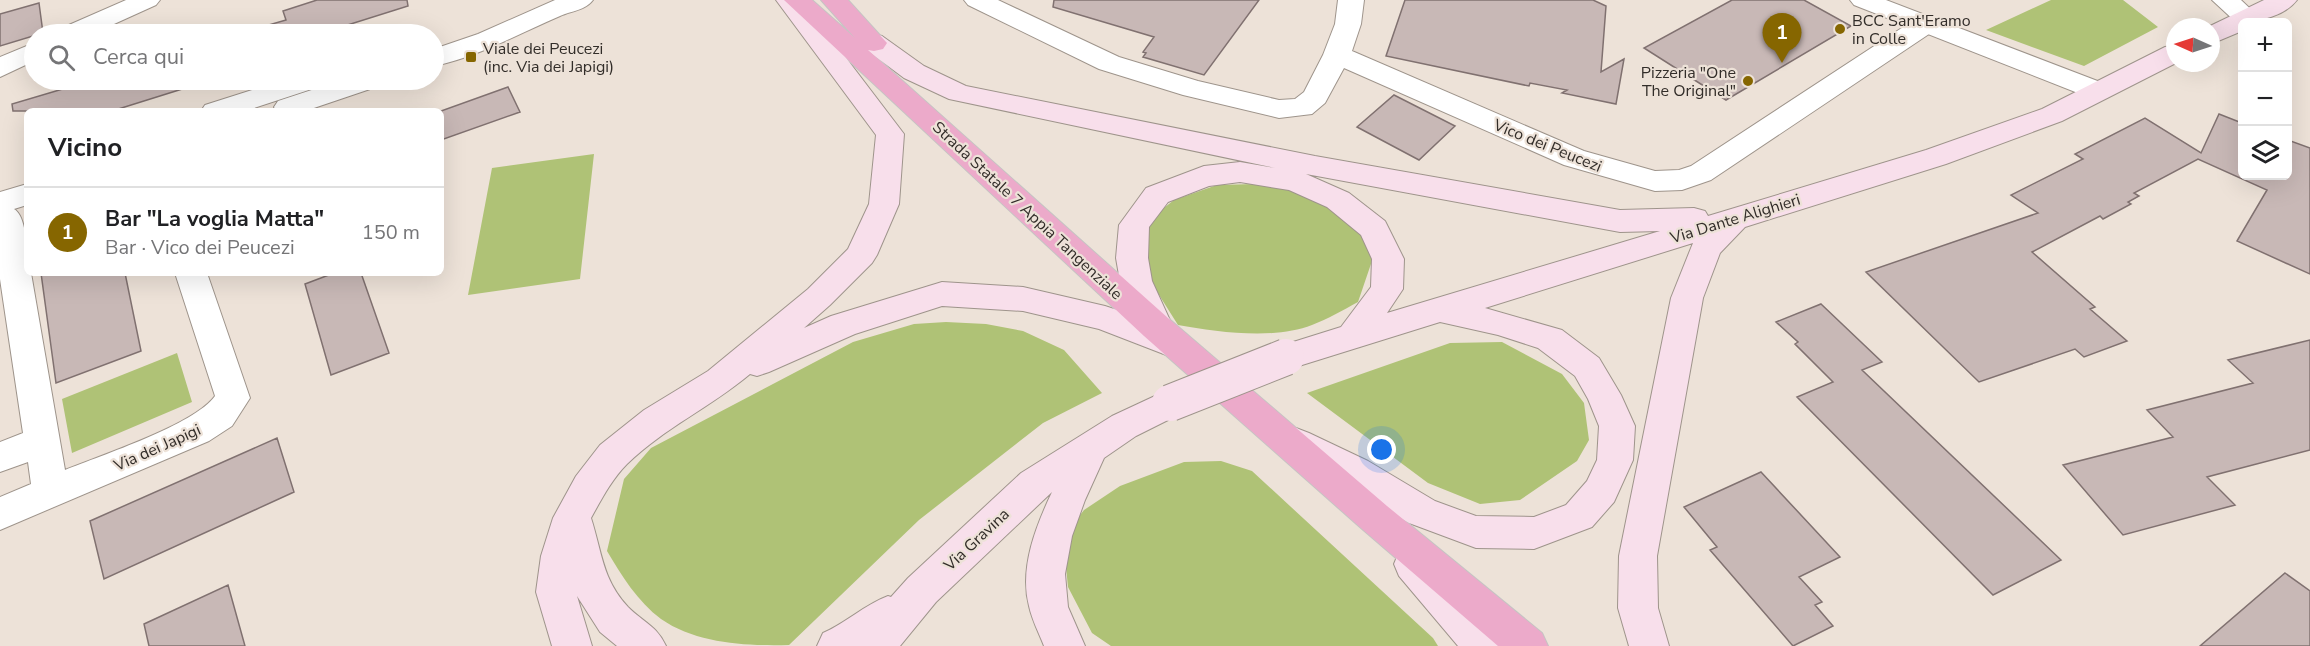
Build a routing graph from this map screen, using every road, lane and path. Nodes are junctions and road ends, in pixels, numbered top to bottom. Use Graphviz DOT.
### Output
graph roads {
  1 [pos="147,0"];
  2 [pos="580,0"];
  3 [pos="789,0"];
  4 [pos="797,0"];
  5 [pos="834,0"];
  6 [pos="977,0"];
  7 [pos="1351,0"];
  8 [pos="1863,0"];
  9 [pos="2225,0"];
  10 [pos="2284,0"];
  11 [pos="552,10"];
  12 [pos="2247,18"];
  13 [pos="2238,22"];
  14 [pos="93,24"];
  15 [pos="1926,24"];
  16 [pos="2220,32"];
  17 [pos="444,36"];
  18 [pos="873,42"];
  19 [pos="444,55"];
  20 [pos="1337,55"];
  21 [pos="24,56"];
  22 [pos="2166,58"];
  23 [pos="0,68"];
  24 [pos="280,90"];
  25 [pos="339,90"];
  26 [pos="2098,91"];
  27 [pos="900,92"];
  28 [pos="224,108"];
  29 [pos="284,108"];
  30 [pos="24,174"];
  31 [pos="0,182"];
  32 [pos="11,205"];
  33 [pos="1735,218"];
  34 [pos="192,276"];
  35 [pos="1438,310"];
  36 [pos="1167,337"];
  37 [pos="1352,337"];
  38 [pos="720,380"];
  39 [pos="1170,403"];
  40 [pos="1286,438"];
  41 [pos="42,441"];
  42 [pos="1090,448"];
  43 [pos="0,457"];
  44 [pos="51,493"];
  45 [pos="0,514"];
  46 [pos="1374,516"];
  47 [pos="572,518"];
  48 [pos="922,590"];
  49 [pos="572,646"];
  50 [pos="646,646"];
  51 [pos="837,646"];
  52 [pos="875,646"];
  53 [pos="1065,646"];
  54 [pos="1483,646"];
  55 [pos="1528,646"];
  56 [pos="1649,646"];
  1 -- 14 [label="street"];
  2 -- 11 [label="street"];
  3 -- 38 [label="main road"];
  4 -- 27 [label="highway, Strada Statale 7 Appia Tangenziale"];
  5 -- 18 [label="highway, Strada Statale 7 Appia Tangenziale"];
  6 -- 20 [label="street"];
  7 -- 20 [label="street"];
  8 -- 15 [label="street"];
  9 -- 12 [label="street"];
  10 -- 12 [label="main road"];
  11 -- 17 [label="street"];
  11 -- 19 [label="street"];
  13 -- 16 [label="main road"];
  15 -- 20 [label="street, Vico dei Peucezi"];
  15 -- 26 [label="street"];
  18 -- 27 [label="highway, Strada Statale 7 Appia Tangenziale"];
  18 -- 33 [label="main road"];
  21 -- 23 [label="street"];
  22 -- 26 [label="main road, Via Dante Alighieri"];
  24 -- 28 [label="street"];
  25 -- 29 [label="street"];
  26 -- 33 [label="main road, Via Dante Alighieri"];
  27 -- 36 [label="highway, Strada Statale 7 Appia Tangenziale"];
  30 -- 31 [label="street"];
  32 -- 41 [label="street"];
  33 -- 35 [label="main road, Via Dante Alighieri"];
  33 -- 56 [label="main road"];
  34 -- 44 [label="street, Via dei Japigi"];
  35 -- 37 [label="main road, Via Dante Alighieri"];
  35 -- 40 [label="main road"];
  36 -- 37 [label="main road"];
  36 -- 38 [label="main road"];
  36 -- 40 [label="highway, Strada Statale 7 Appia Tangenziale"];
  37 -- 39 [label="main road, Via Dante Alighieri, bridge"];
  38 -- 47 [label="main road"];
  39 -- 42 [label="main road, Via Gravina"];
  40 -- 46 [label="highway, Strada Statale 7 Appia Tangenziale"];
  41 -- 43 [label="street"];
  41 -- 44 [label="street"];
  42 -- 48 [label="main road, Via Gravina"];
  42 -- 53 [label="main road"];
  44 -- 45 [label="street, Via dei Japigi"];
  46 -- 54 [label="main road"];
  46 -- 55 [label="highway"];
  47 -- 49 [label="main road"];
  47 -- 50 [label="main road"];
  48 -- 51 [label="main road"];
  48 -- 52 [label="main road, Via Gravina"];
}
